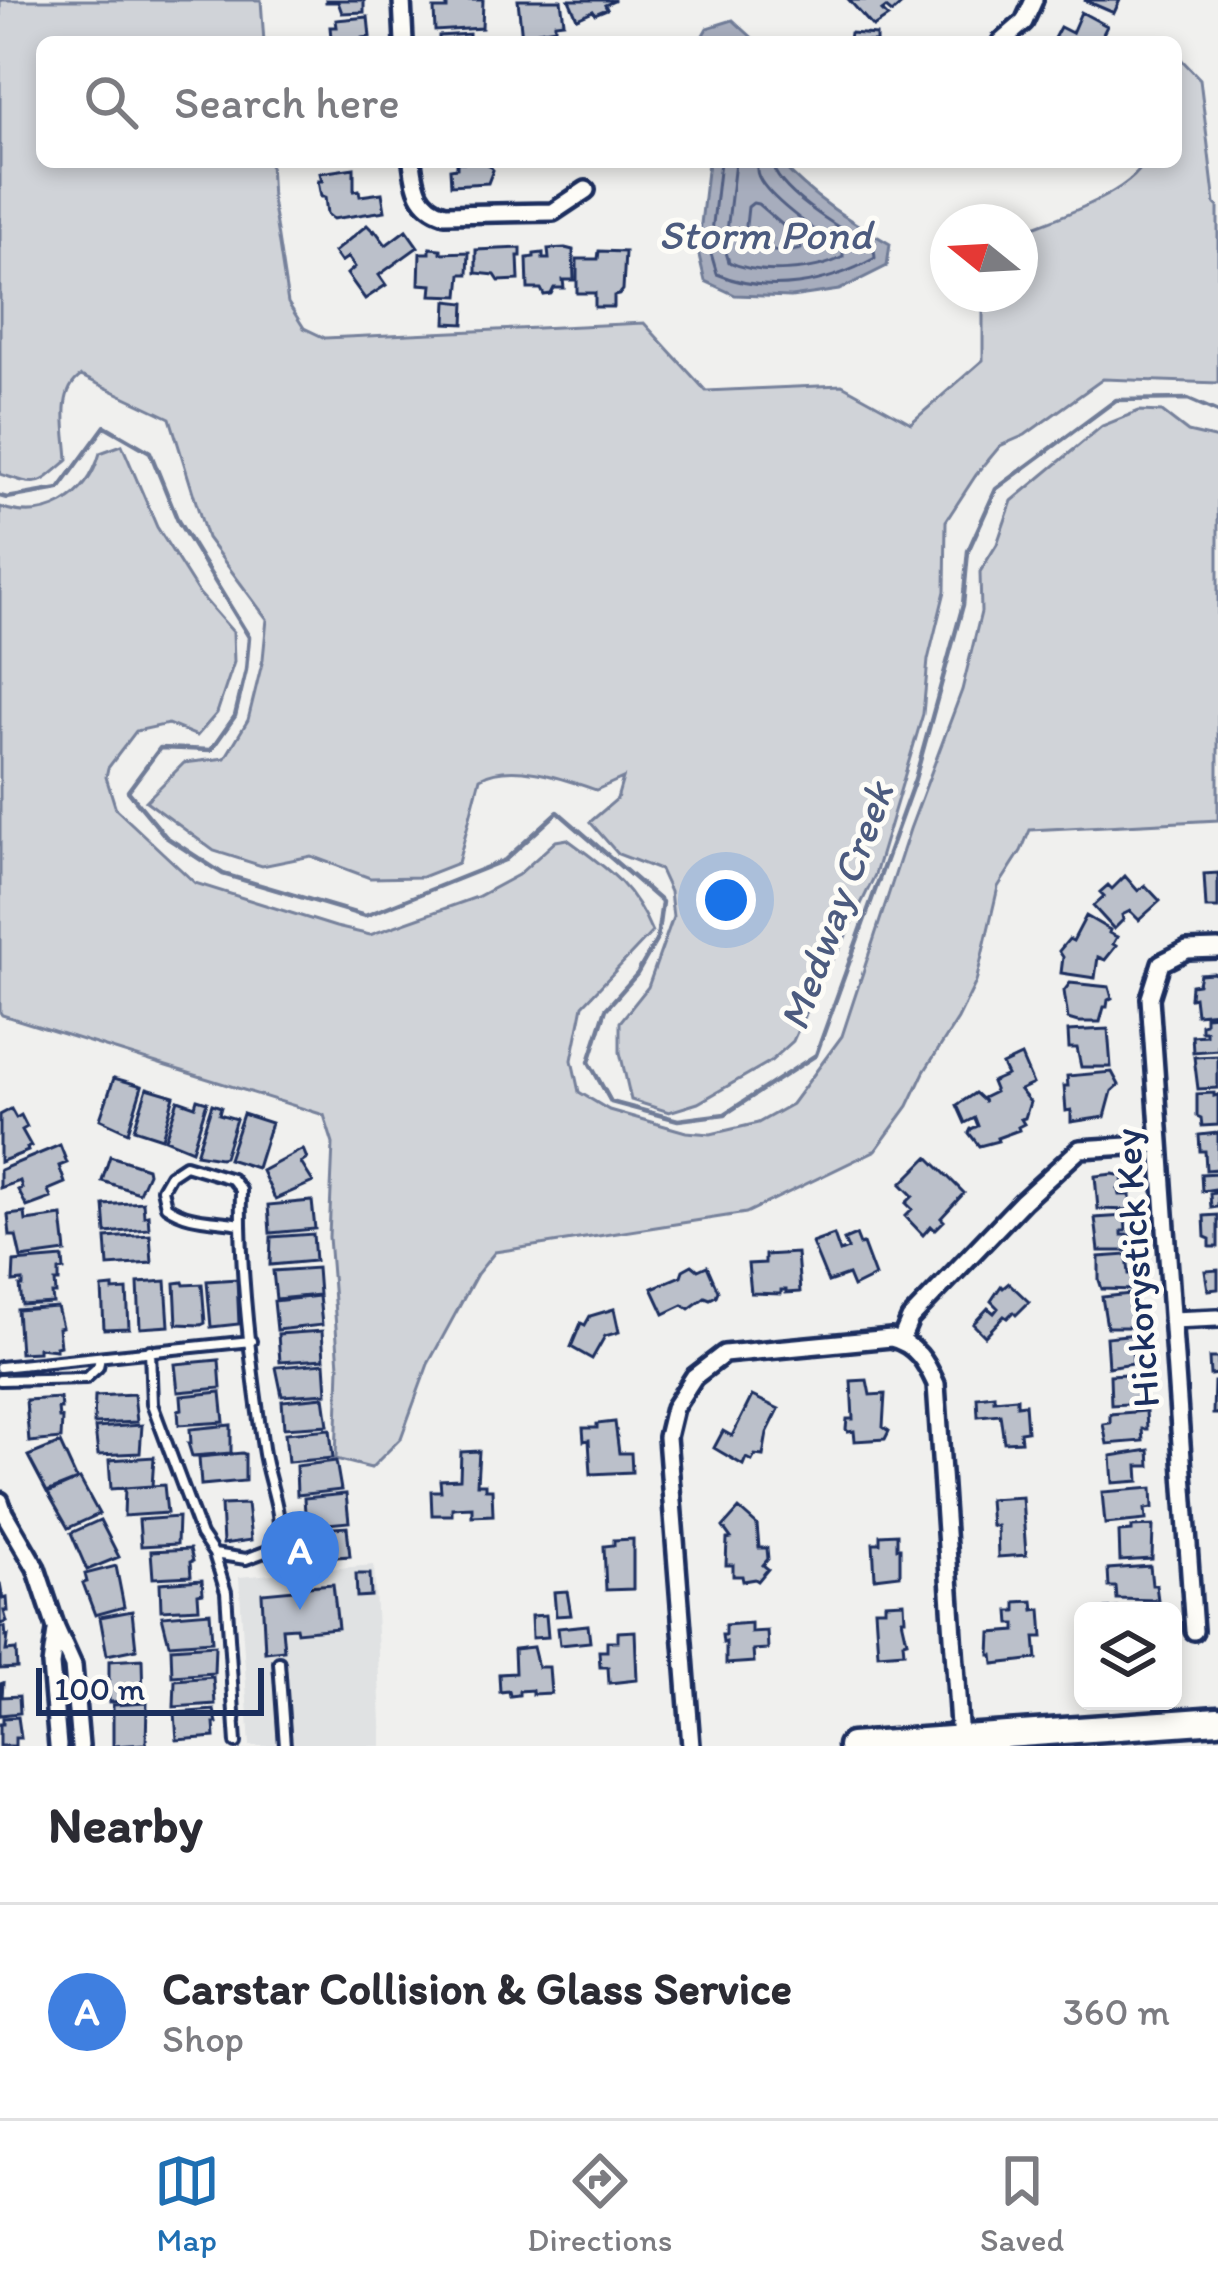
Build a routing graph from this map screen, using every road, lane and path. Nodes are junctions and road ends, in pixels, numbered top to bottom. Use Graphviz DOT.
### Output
graph roads {
  1 [pos="402,0"];
  2 [pos="1034,0"];
  3 [pos="404,36"];
  4 [pos="1007,36"];
  5 [pos="413,168"];
  6 [pos="586,190"];
  7 [pos="1218,949"];
  8 [pos="1160,1144"];
  9 [pos="240,1224"];
  10 [pos="1218,1318"];
  11 [pos="1172,1321"];
  12 [pos="901,1340"];
  13 [pos="251,1341"];
  14 [pos="150,1350"];
  15 [pos="100,1358"];
  16 [pos="0,1367"];
  17 [pos="0,1380"];
  18 [pos="0,1501"];
  19 [pos="214,1554"];
  20 [pos="56,1628"];
  21 [pos="1194,1631"];
  22 [pos="279,1662"];
  23 [pos="1218,1720"];
  24 [pos="960,1740"];
  25 [pos="236,1743"];
  26 [pos="58,1746"];
  27 [pos="80,1746"];
  28 [pos="285,1746"];
  29 [pos="691,1746"];
  30 [pos="851,1746"];
  1 -- 3 [label="street"];
  2 -- 4 [label="street"];
  5 -- 6 [label="street"];
  7 -- 8 [label="street, Hickorystick Key"];
  8 -- 11 [label="street, Hickorystick Key"];
  8 -- 12 [label="street"];
  9 -- 9 [label="lane"];
  9 -- 13 [label="lane"];
  10 -- 11 [label="street"];
  11 -- 21 [label="street, Hickorystick Key"];
  12 -- 24 [label="street"];
  12 -- 29 [label="street"];
  13 -- 14 [label="lane"];
  13 -- 19 [label="lane"];
  14 -- 15 [label="lane"];
  14 -- 19 [label="lane"];
  15 -- 16 [label="lane"];
  15 -- 17 [label="lane"];
  18 -- 20 [label="street"];
  19 -- 25 [label="lane"];
  20 -- 26 [label="street"];
  20 -- 27 [label="street"];
  22 -- 28 [label="lane"];
  23 -- 24 [label="main road"];
  24 -- 30 [label="main road"];
}
